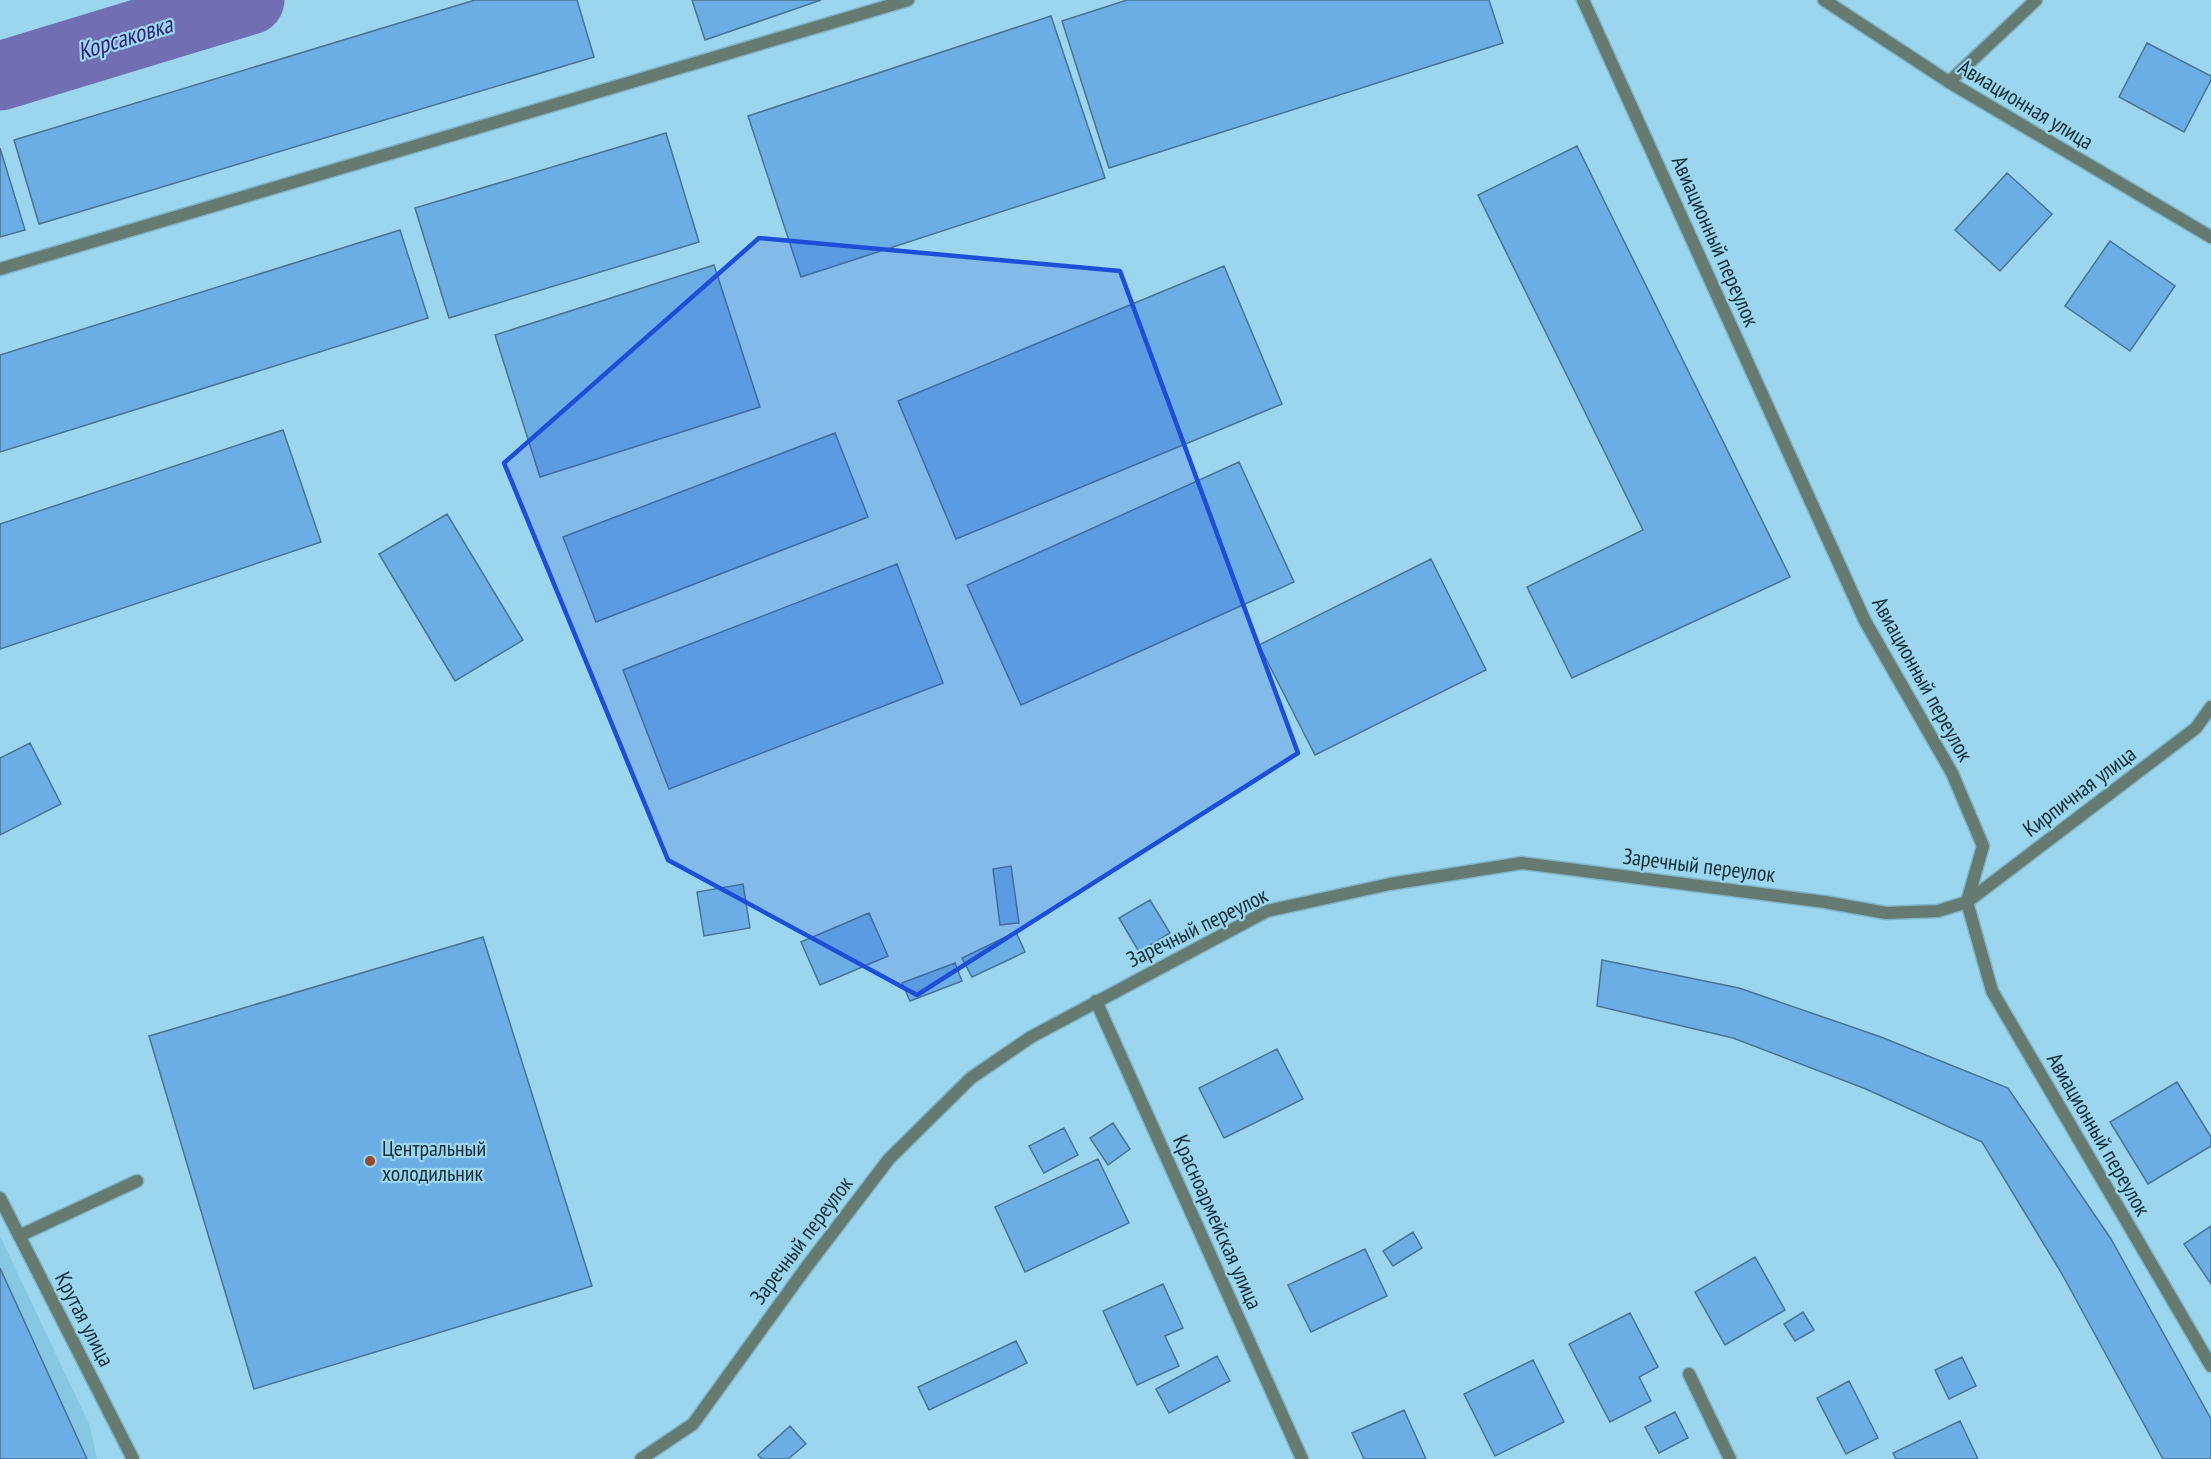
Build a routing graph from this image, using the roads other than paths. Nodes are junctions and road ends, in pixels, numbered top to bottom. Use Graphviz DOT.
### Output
graph roads {
  1 [pos="908,0"];
  2 [pos="1583,0"];
  3 [pos="1824,0"];
  4 [pos="2036,0"];
  5 [pos="1948,82"];
  6 [pos="2211,237"];
  7 [pos="0,269"];
  8 [pos="2211,708"];
  9 [pos="1967,902"];
  10 [pos="1096,1001"];
  11 [pos="137,1181"];
  12 [pos="0,1198"];
  13 [pos="20,1236"];
  14 [pos="2211,1366"];
  15 [pos="1689,1374"];
  16 [pos="133,1459"];
  17 [pos="641,1459"];
  18 [pos="1302,1459"];
  19 [pos="1730,1459"];
  1 -- 7 [label="street"];
  2 -- 9 [label="street, Авиационный переулок"];
  3 -- 5 [label="street, Авиационная улица"];
  4 -- 5 [label="street"];
  5 -- 6 [label="street, Авиационная улица"];
  8 -- 9 [label="street, Кирпичная улица"];
  9 -- 10 [label="street, Заречный переулок"];
  9 -- 14 [label="street, Авиационный переулок"];
  10 -- 17 [label="street, Заречный переулок"];
  10 -- 18 [label="street, Красноармейская улица"];
  11 -- 13 [label="street"];
  12 -- 13 [label="street, Крутая улица"];
  13 -- 16 [label="street, Крутая улица"];
  15 -- 19 [label="street"];
}
